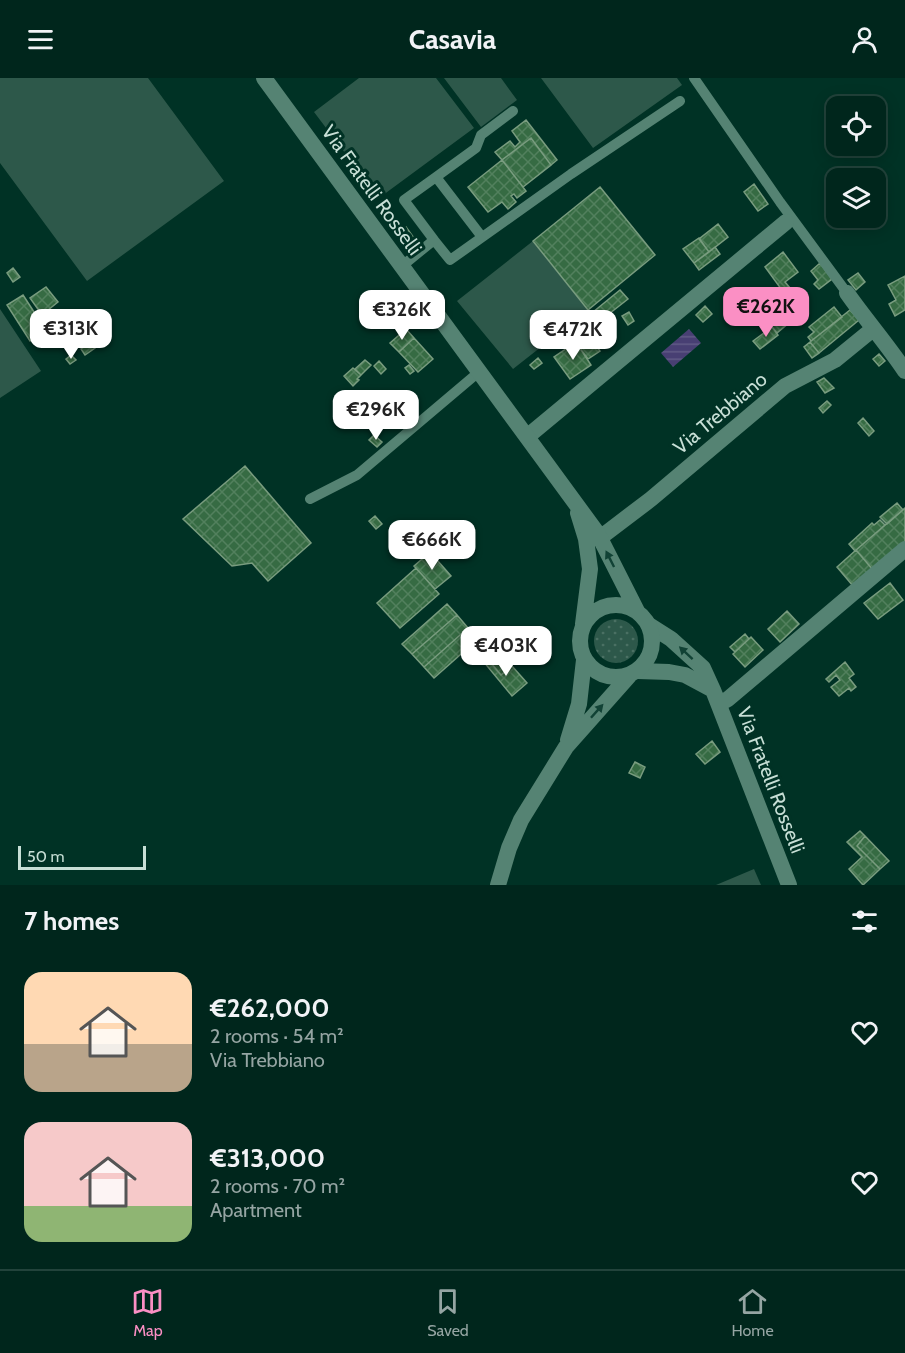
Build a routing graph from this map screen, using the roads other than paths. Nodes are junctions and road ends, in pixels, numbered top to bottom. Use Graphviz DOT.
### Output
graph roads {
  1 [pos="264,78"];
  2 [pos="694,78"];
  3 [pos="680,101"];
  4 [pos="513,111"];
  5 [pos="436,177"];
  6 [pos="786,222"];
  7 [pos="482,237"];
  8 [pos="434,240"];
  9 [pos="402,266"];
  10 [pos="847,293"];
  11 [pos="873,329"];
  12 [pos="480,371"];
  13 [pos="905,371"];
  14 [pos="528,436"];
  15 [pos="310,499"];
  16 [pos="574,501"];
  17 [pos="598,534"];
  18 [pos="905,549"];
  19 [pos="637,611"];
  20 [pos="584,624"];
  21 [pos="649,625"];
  22 [pos="584,660"];
  23 [pos="633,673"];
  24 [pos="716,697"];
  25 [pos="566,747"];
  26 [pos="498,885"];
  27 [pos="789,885"];
  1 -- 9 [label="street, Via Fratelli Rosselli"];
  2 -- 10 [label="lane"];
  3 -- 7 [label="lane"];
  4 -- 5 [label="lane"];
  5 -- 7 [label="lane"];
  5 -- 8 [label="lane"];
  6 -- 14 [label="street"];
  7 -- 8 [label="lane"];
  8 -- 9 [label="lane"];
  9 -- 12 [label="street, Via Fratelli Rosselli"];
  10 -- 11 [label="street"];
  11 -- 13 [label="street"];
  11 -- 17 [label="street, Via Trebbiano"];
  12 -- 14 [label="street, Via Fratelli Rosselli"];
  12 -- 15 [label="lane"];
  14 -- 16 [label="street, Via Fratelli Rosselli"];
  16 -- 17 [label="street, Via Fratelli Rosselli"];
  16 -- 20 [label="street, Via Fratelli Rosselli"];
  19 -- 17 [label="street, Via Fratelli Rosselli, one-way"];
  18 -- 24 [label="street"];
  19 -- 20 [label="street"];
  19 -- 21 [label="street"];
  20 -- 22 [label="street"];
  21 -- 23 [label="street"];
  24 -- 21 [label="street, Via Fratelli Rosselli, one-way"];
  22 -- 23 [label="street"];
  22 -- 25 [label="street"];
  23 -- 24 [label="street, Via Fratelli Rosselli"];
  25 -- 23 [label="street, one-way"];
  24 -- 27 [label="street, Via Fratelli Rosselli"];
  25 -- 26 [label="street"];
}
